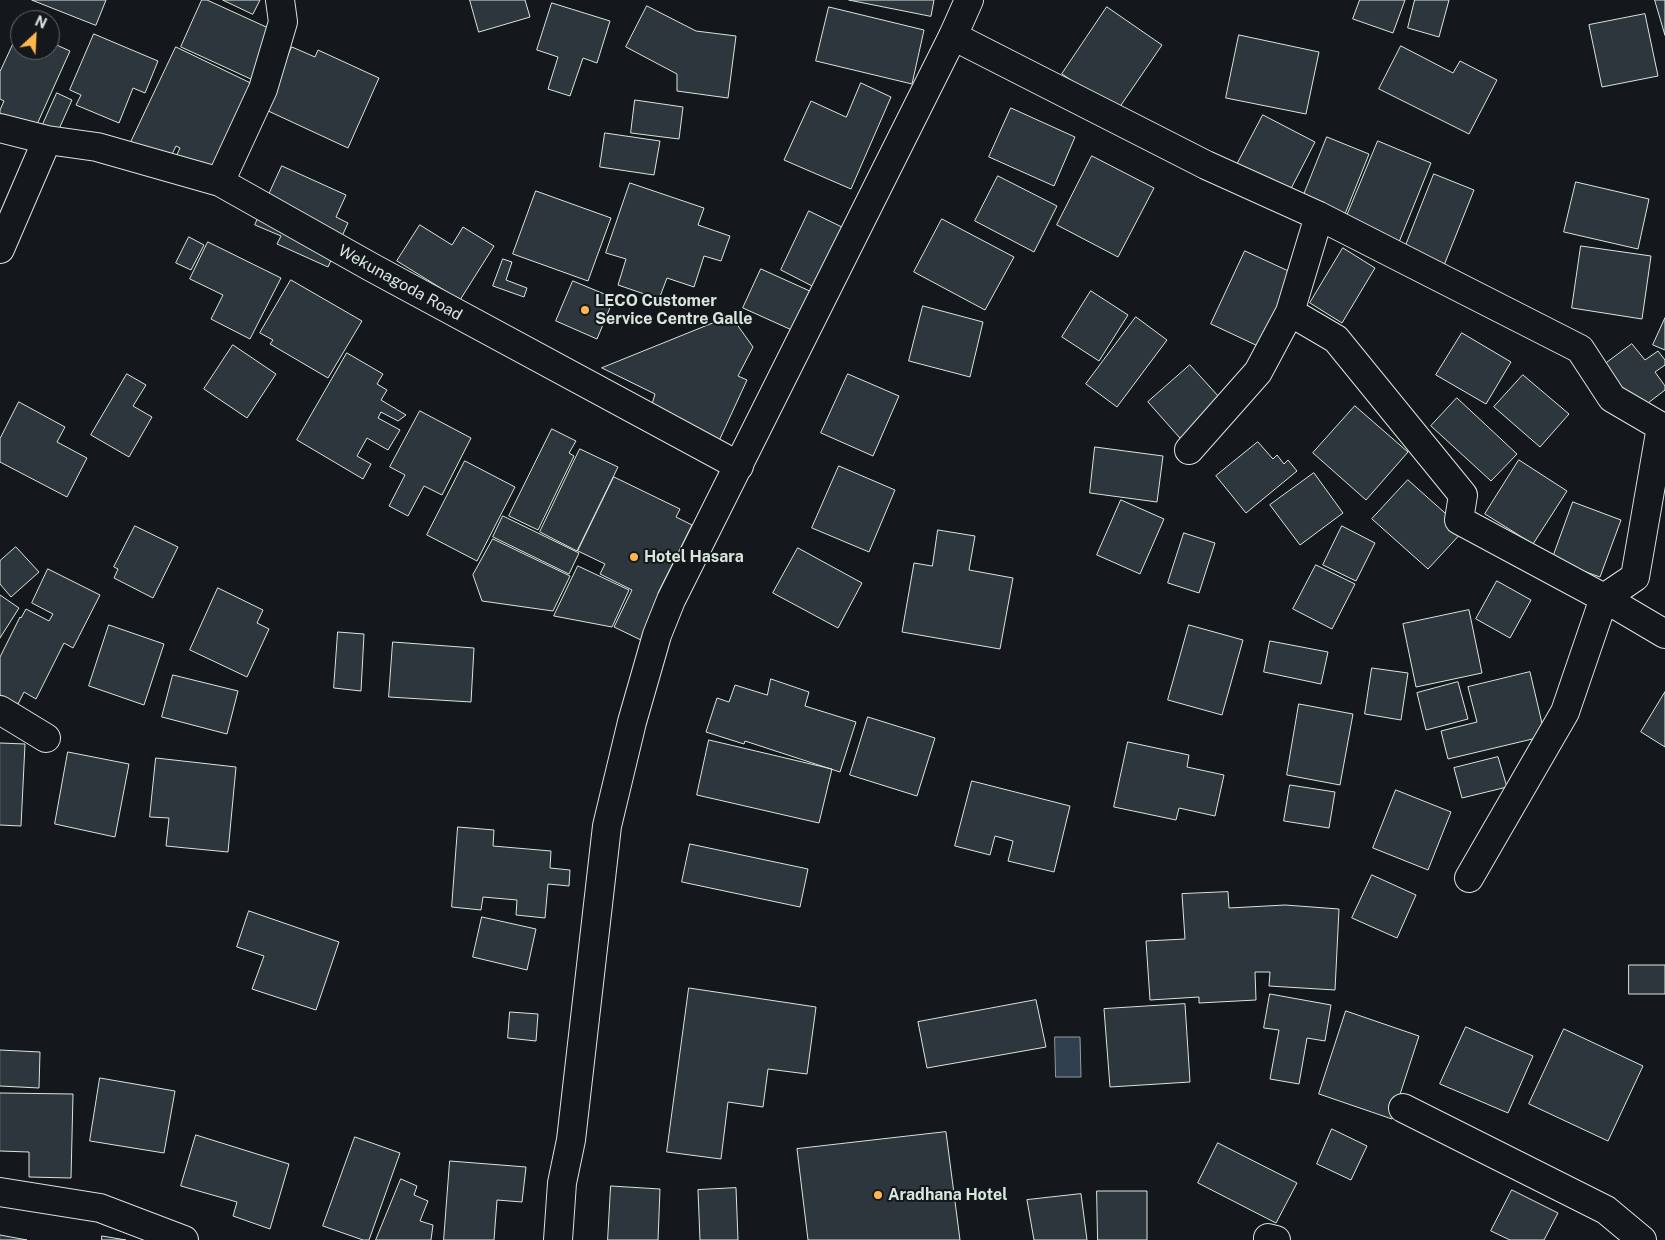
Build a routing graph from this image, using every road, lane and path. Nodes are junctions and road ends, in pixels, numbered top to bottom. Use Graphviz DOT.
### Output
graph roads {
  1 [pos="280,0"];
  2 [pos="969,0"];
  3 [pos="953,36"];
  4 [pos="0,128"];
  5 [pos="47,140"];
  6 [pos="220,182"];
  7 [pos="1319,216"];
  8 [pos="0,249"];
  9 [pos="1290,312"];
  10 [pos="1663,428"];
  11 [pos="1189,450"];
  12 [pos="739,466"];
  13 [pos="1604,598"];
  14 [pos="1665,634"];
  15 [pos="0,710"];
  16 [pos="46,738"];
  17 [pos="1469,878"];
  18 [pos="1403,1108"];
  19 [pos="0,1192"];
  20 [pos="184,1240"];
  21 [pos="558,1240"];
  22 [pos="1642,1240"];
  1 -- 6 [label="street"];
  2 -- 3 [label="street"];
  3 -- 7 [label="street"];
  3 -- 12 [label="street"];
  4 -- 5 [label="street, Wekunagoda Road"];
  5 -- 6 [label="street, Wekunagoda Road"];
  5 -- 8 [label="street"];
  6 -- 12 [label="street, Wekunagoda Road"];
  7 -- 9 [label="street"];
  7 -- 10 [label="street"];
  9 -- 11 [label="street"];
  9 -- 13 [label="street"];
  10 -- 13 [label="street"];
  12 -- 21 [label="street"];
  13 -- 14 [label="street"];
  13 -- 17 [label="street"];
  15 -- 16 [label="street"];
  18 -- 22 [label="street"];
  19 -- 20 [label="street"];
}
